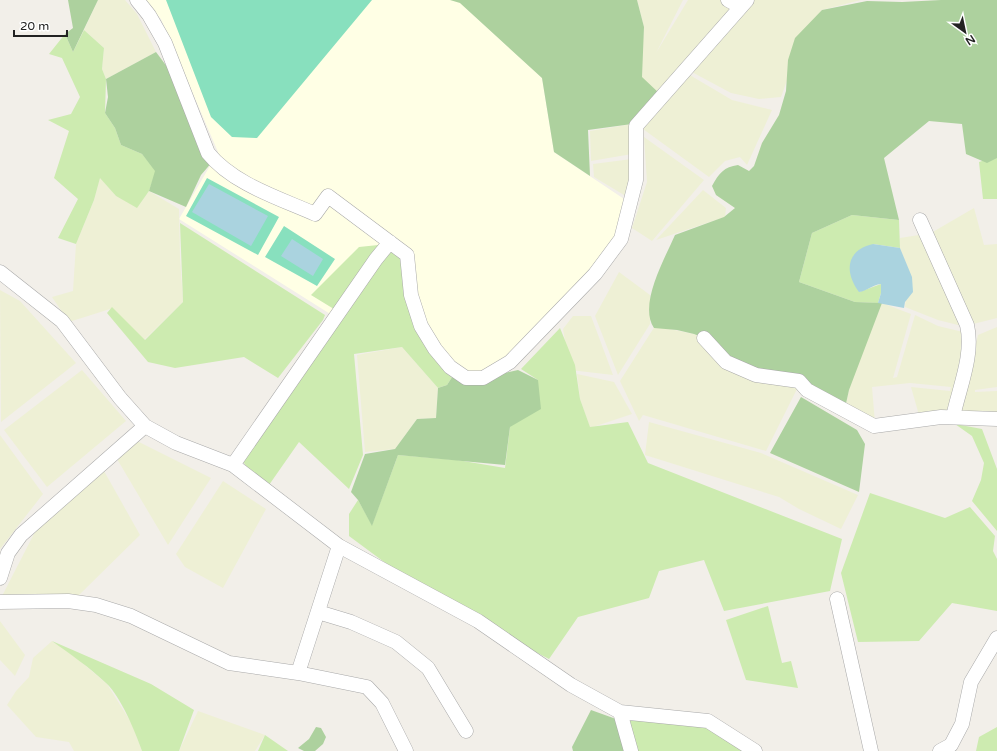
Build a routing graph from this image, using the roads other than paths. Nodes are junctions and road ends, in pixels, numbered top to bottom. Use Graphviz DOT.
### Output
graph roads {
  1 [pos="137,0"];
  2 [pos="739,2"];
  3 [pos="920,220"];
  4 [pos="390,242"];
  5 [pos="0,272"];
  6 [pos="704,338"];
  7 [pos="952,417"];
  8 [pos="997,419"];
  9 [pos="145,426"];
  10 [pos="233,465"];
  11 [pos="339,546"];
  12 [pos="0,578"];
  13 [pos="837,599"];
  14 [pos="0,602"];
  15 [pos="318,612"];
  16 [pos="997,638"];
  17 [pos="298,672"];
  18 [pos="620,712"];
  19 [pos="466,732"];
  20 [pos="948,749"];
  21 [pos="406,751"];
  22 [pos="631,751"];
  23 [pos="755,751"];
  24 [pos="871,751"];
  1 -- 4 [label="street"];
  2 -- 4 [label="street"];
  3 -- 7 [label="street"];
  4 -- 10 [label="street"];
  5 -- 9 [label="street"];
  6 -- 7 [label="street"];
  7 -- 8 [label="street"];
  9 -- 10 [label="street"];
  9 -- 12 [label="street"];
  10 -- 11 [label="street"];
  11 -- 15 [label="street"];
  11 -- 18 [label="street"];
  13 -- 24 [label="street"];
  14 -- 17 [label="street"];
  15 -- 17 [label="street"];
  15 -- 19 [label="street"];
  16 -- 20 [label="street"];
  17 -- 21 [label="street"];
  18 -- 22 [label="street"];
  18 -- 23 [label="street"];
}
